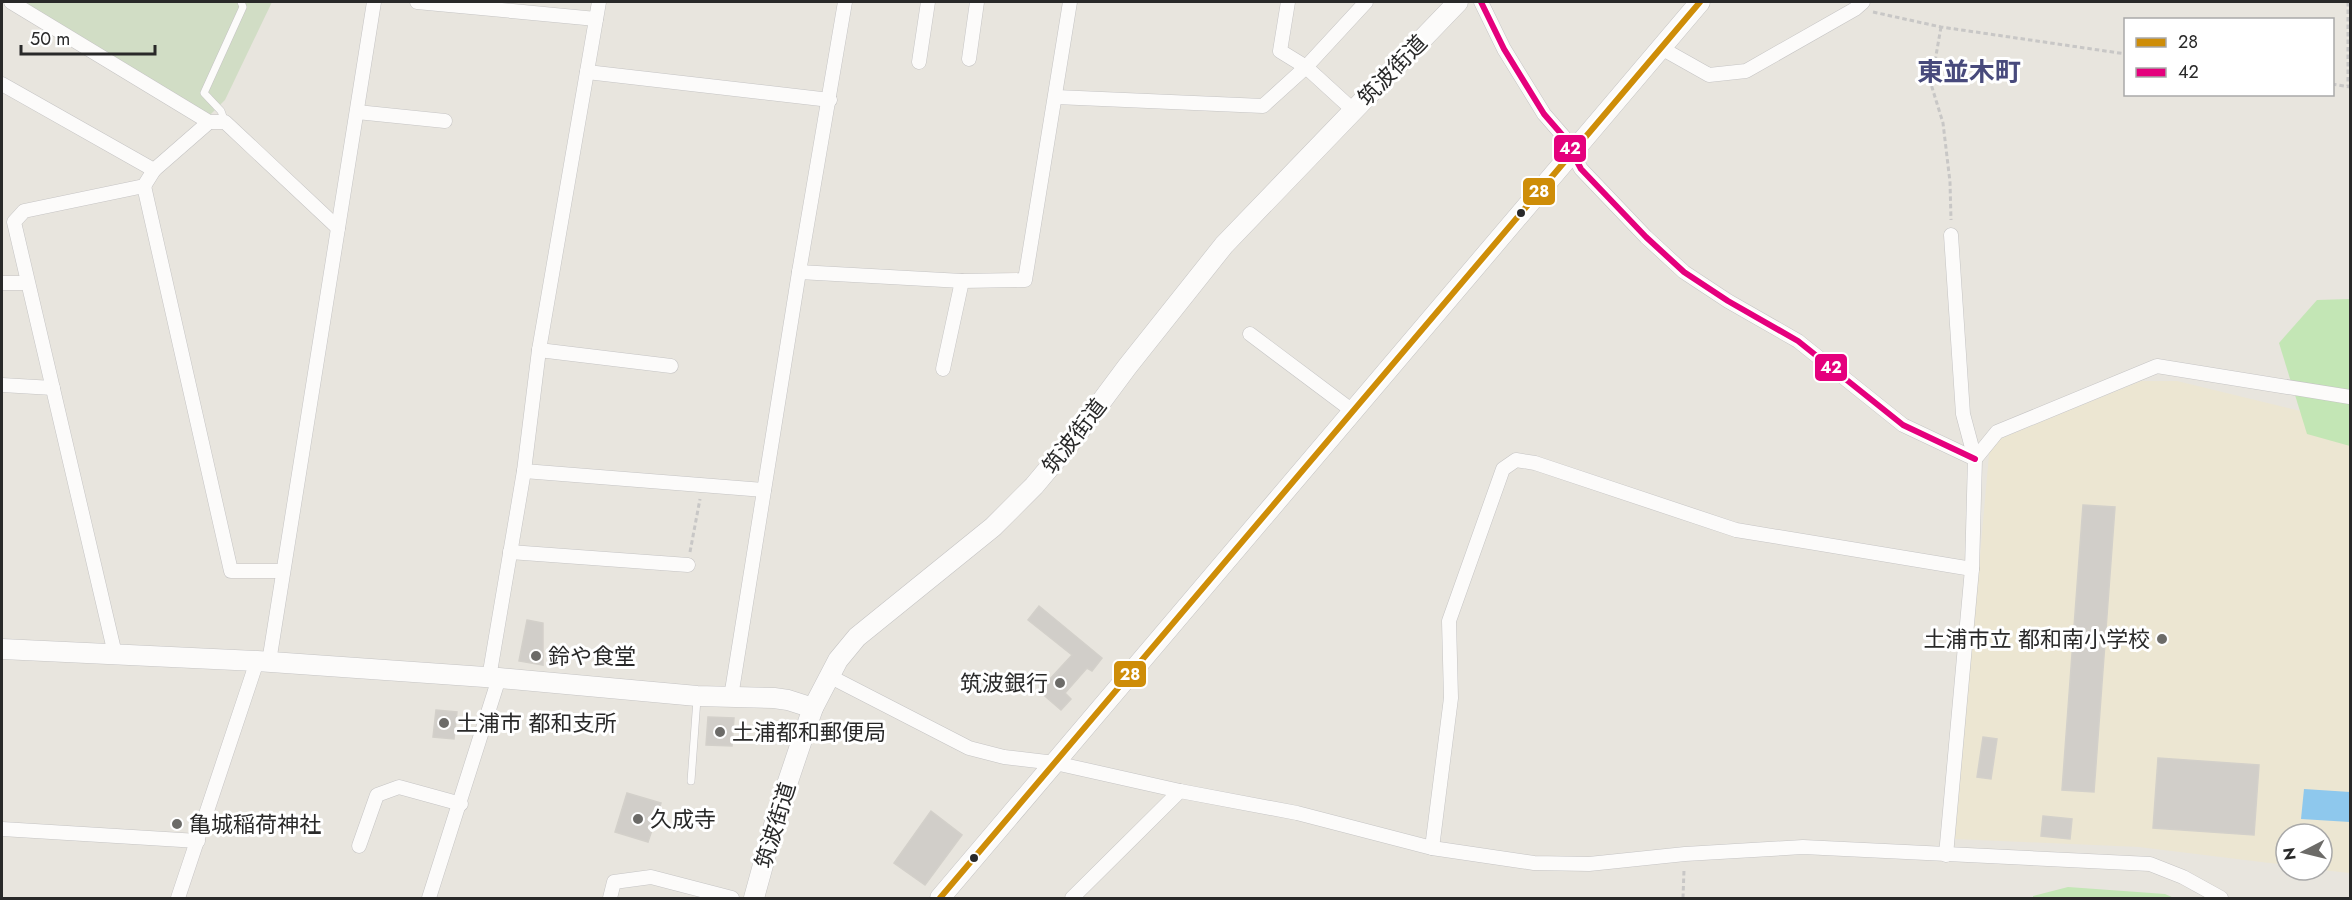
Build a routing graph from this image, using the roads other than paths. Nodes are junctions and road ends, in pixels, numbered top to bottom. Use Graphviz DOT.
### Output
graph roads {
  1 [pos="11,2"];
  2 [pos="241,2"];
  3 [pos="374,2"];
  4 [pos="417,2"];
  5 [pos="599,2"];
  6 [pos="845,2"];
  7 [pos="928,2"];
  8 [pos="977,2"];
  9 [pos="1070,2"];
  10 [pos="1288,2"];
  11 [pos="1366,2"];
  12 [pos="1458,2"];
  13 [pos="1481,2"];
  14 [pos="1700,2"];
  15 [pos="1859,5"];
  16 [pos="596,19"];
  17 [pos="1660,48"];
  18 [pos="969,59"];
  19 [pos="919,62"];
  20 [pos="1306,67"];
  21 [pos="587,72"];
  22 [pos="2,84"];
  23 [pos="1056,97"];
  24 [pos="830,100"];
  25 [pos="1353,110"];
  26 [pos="357,112"];
  27 [pos="445,121"];
  28 [pos="209,122"];
  29 [pos="225,122"];
  30 [pos="1572,152"];
  31 [pos="154,170"];
  32 [pos="144,186"];
  33 [pos="338,228"];
  34 [pos="1951,235"];
  35 [pos="799,272"];
  36 [pos="962,281"];
  37 [pos="2,283"];
  38 [pos="27,284"];
  39 [pos="1250,334"];
  40 [pos="539,350"];
  41 [pos="670,366"];
  42 [pos="943,369"];
  43 [pos="2,385"];
  44 [pos="53,388"];
  45 [pos="2350,397"];
  46 [pos="1354,412"];
  47 [pos="1976,459"];
  48 [pos="524,471"];
  49 [pos="764,490"];
  50 [pos="510,552"];
  51 [pos="688,565"];
  52 [pos="1972,569"];
  53 [pos="282,571"];
  54 [pos="2,649"];
  55 [pos="115,654"];
  56 [pos="263,662"];
  57 [pos="829,676"];
  58 [pos="494,678"];
  59 [pos="697,696"];
  60 [pos="731,697"];
  61 [pos="813,708"];
  62 [pos="1055,764"];
  63 [pos="691,781"];
  64 [pos="1180,791"];
  65 [pos="460,804"];
  66 [pos="2,829"];
  67 [pos="198,841"];
  68 [pos="359,846"];
  69 [pos="1432,849"];
  70 [pos="1946,855"];
  71 [pos="178,898"];
  72 [pos="429,898"];
  73 [pos="610,898"];
  74 [pos="732,898"];
  75 [pos="754,898"];
  76 [pos="940,898"];
  77 [pos="1072,898"];
  78 [pos="2221,898"];
  1 -- 28 [label="street"];
  2 -- 29 [label="lane"];
  3 -- 26 [label="street"];
  4 -- 16 [label="street"];
  5 -- 16 [label="street"];
  6 -- 24 [label="street"];
  7 -- 19 [label="street"];
  8 -- 18 [label="street"];
  9 -- 23 [label="street"];
  10 -- 20 [label="street"];
  11 -- 20 [label="street"];
  12 -- 25 [label="street, 筑波街道"];
  13 -- 30 [label="street"];
  14 -- 17 [label="street"];
  15 -- 17 [label="street"];
  16 -- 21 [label="street"];
  17 -- 30 [label="street"];
  20 -- 23 [label="street"];
  20 -- 25 [label="street"];
  21 -- 24 [label="street"];
  21 -- 40 [label="street"];
  22 -- 31 [label="street"];
  23 -- 36 [label="street"];
  24 -- 35 [label="street"];
  25 -- 57 [label="street, 筑波街道"];
  26 -- 27 [label="street"];
  26 -- 33 [label="street"];
  28 -- 29 [label="street"];
  28 -- 31 [label="street"];
  29 -- 33 [label="street"];
  30 -- 46 [label="street"];
  30 -- 47 [label="street"];
  31 -- 32 [label="street"];
  32 -- 38 [label="street"];
  32 -- 53 [label="street"];
  33 -- 53 [label="street"];
  34 -- 47 [label="street"];
  35 -- 36 [label="street"];
  35 -- 49 [label="street"];
  36 -- 42 [label="street"];
  37 -- 38 [label="street"];
  38 -- 44 [label="street"];
  39 -- 46 [label="street"];
  40 -- 41 [label="street"];
  40 -- 48 [label="street"];
  43 -- 44 [label="street"];
  44 -- 55 [label="street"];
  45 -- 47 [label="street"];
  46 -- 62 [label="street"];
  47 -- 52 [label="street"];
  48 -- 49 [label="street"];
  48 -- 50 [label="street"];
  49 -- 60 [label="street"];
  50 -- 51 [label="street"];
  50 -- 58 [label="street"];
  52 -- 69 [label="street"];
  52 -- 70 [label="street"];
  53 -- 56 [label="street"];
  54 -- 55 [label="street"];
  55 -- 56 [label="street"];
  56 -- 58 [label="street"];
  56 -- 67 [label="street"];
  57 -- 61 [label="street, 筑波街道"];
  57 -- 62 [label="street"];
  58 -- 59 [label="street"];
  58 -- 65 [label="street"];
  59 -- 60 [label="street"];
  59 -- 63 [label="lane"];
  60 -- 61 [label="street"];
  61 -- 75 [label="street, 筑波街道"];
  62 -- 64 [label="street"];
  62 -- 76 [label="street"];
  64 -- 69 [label="street"];
  64 -- 77 [label="street"];
  65 -- 68 [label="street"];
  65 -- 72 [label="street"];
  66 -- 67 [label="street"];
  67 -- 71 [label="street"];
  69 -- 70 [label="street"];
  70 -- 78 [label="street"];
  73 -- 74 [label="street"];
}
